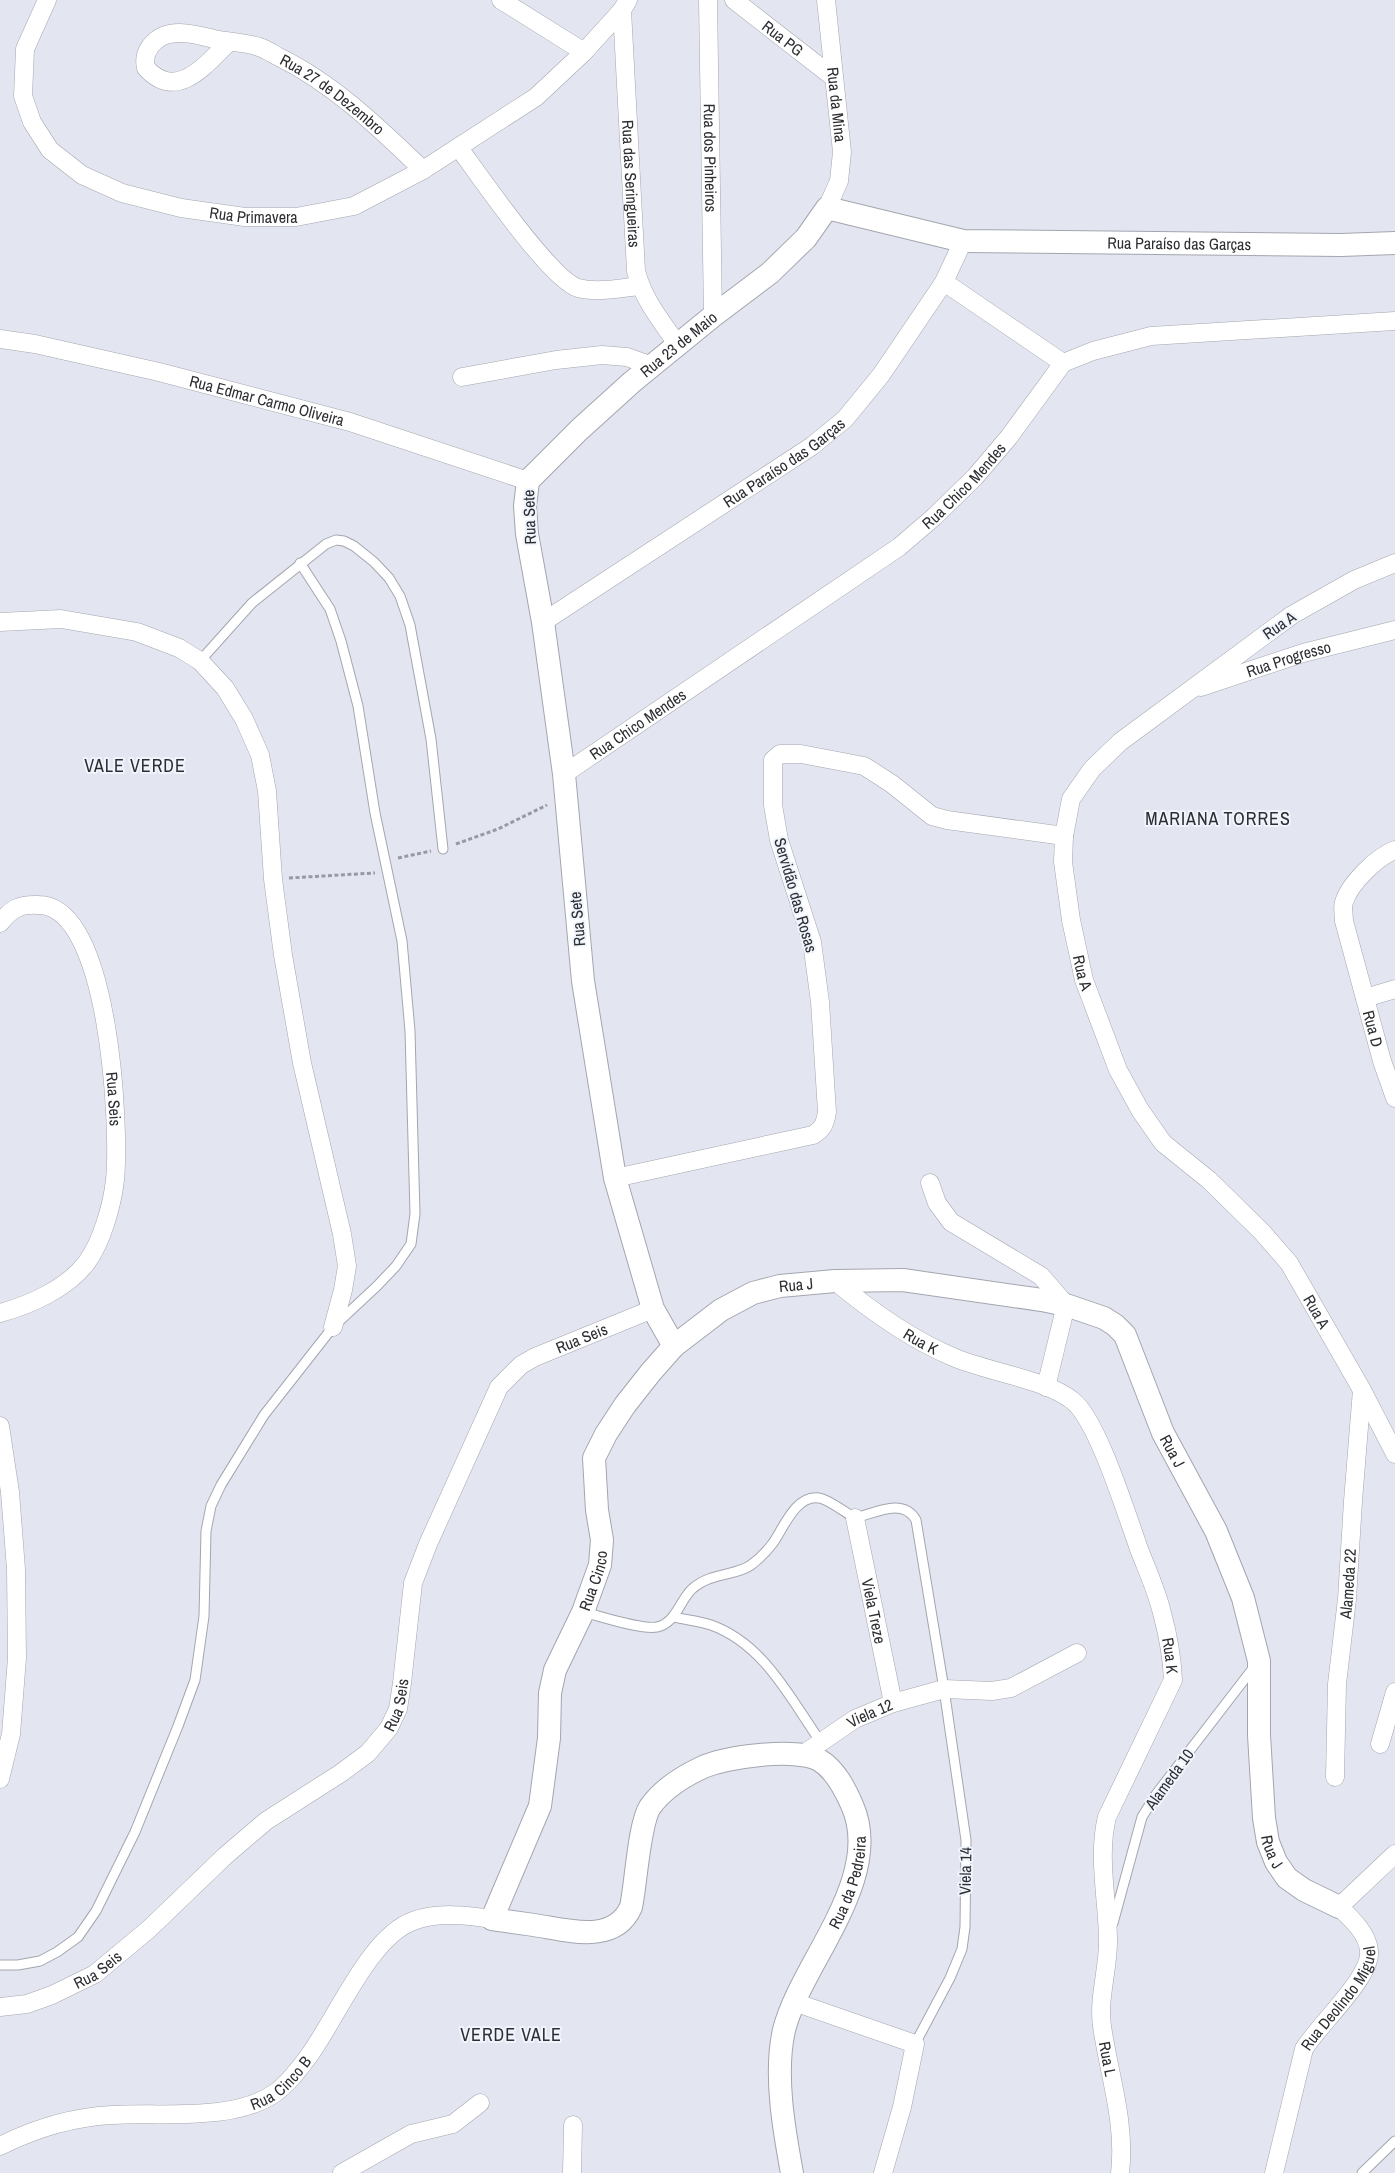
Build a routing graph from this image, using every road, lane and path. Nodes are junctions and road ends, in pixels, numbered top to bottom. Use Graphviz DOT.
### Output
graph roads {
  1 [pos="47,0"];
  2 [pos="501,0"];
  3 [pos="708,0"];
  4 [pos="734,0"];
  5 [pos="826,0"];
  6 [pos="625,5"];
  7 [pos="229,42"];
  8 [pos="584,52"];
  9 [pos="833,78"];
  10 [pos="459,148"];
  11 [pos="423,170"];
  12 [pos="827,208"];
  13 [pos="963,241"];
  14 [pos="1395,243"];
  15 [pos="944,282"];
  16 [pos="640,286"];
  17 [pos="713,316"];
  18 [pos="1395,321"];
  19 [pos="0,339"];
  20 [pos="678,345"];
  21 [pos="1063,363"];
  22 [pos="652,366"];
  23 [pos="462,377"];
  24 [pos="528,481"];
  25 [pos="300,563"];
  26 [pos="1395,563"];
  27 [pos="0,622"];
  28 [pos="543,622"];
  29 [pos="1395,630"];
  30 [pos="200,661"];
  31 [pos="1185,692"];
  32 [pos="564,785"];
  33 [pos="1064,836"];
  34 [pos="443,849"];
  35 [pos="1395,850"];
  36 [pos="384,860"];
  37 [pos="386,872"];
  38 [pos="273,879"];
  39 [pos="0,923"];
  40 [pos="1395,989"];
  41 [pos="1365,998"];
  42 [pos="1388,1066"];
  43 [pos="1395,1098"];
  44 [pos="615,1178"];
  45 [pos="930,1183"];
  46 [pos="835,1281"];
  47 [pos="753,1293"];
  48 [pos="1066,1305"];
  49 [pos="652,1309"];
  50 [pos="0,1313"];
  51 [pos="333,1327"];
  52 [pos="674,1346"];
  53 [pos="1046,1387"];
  54 [pos="1362,1390"];
  55 [pos="0,1426"];
  56 [pos="1395,1454"];
  57 [pos="855,1518"];
  58 [pos="582,1612"];
  59 [pos="674,1617"];
  60 [pos="1077,1653"];
  61 [pos="1259,1661"];
  62 [pos="944,1689"];
  63 [pos="1395,1692"];
  64 [pos="894,1703"];
  65 [pos="1380,1744"];
  66 [pos="811,1748"];
  67 [pos="1335,1778"];
  68 [pos="0,1779"];
  69 [pos="1395,1854"];
  70 [pos="1339,1907"];
  71 [pos="492,1919"];
  72 [pos="1108,1944"];
  73 [pos="0,1965"];
  74 [pos="794,2002"];
  75 [pos="0,2007"];
  76 [pos="915,2044"];
  77 [pos="480,2103"];
  78 [pos="573,2124"];
  79 [pos="1395,2141"];
  80 [pos="0,2146"];
  81 [pos="342,2173"];
  82 [pos="572,2173"];
  83 [pos="792,2173"];
  84 [pos="883,2173"];
  85 [pos="1120,2173"];
  86 [pos="1274,2173"];
  87 [pos="1362,2173"];
  1 -- 11 [label="street, Rua Primavera"];
  2 -- 8 [label="street"];
  3 -- 17 [label="street, Rua dos Pinheiros"];
  4 -- 9 [label="street, Rua PG"];
  5 -- 9 [label="street, Rua da Mina"];
  6 -- 8 [label="street, Rua Primavera"];
  6 -- 16 [label="street, Rua das Seringueiras"];
  7 -- 11 [label="street, Rua 27 de Dezembro"];
  8 -- 10 [label="street, Rua Primavera"];
  9 -- 12 [label="street, Rua da Mina"];
  10 -- 11 [label="street, Rua Primavera"];
  10 -- 16 [label="street"];
  12 -- 13 [label="street, Rua Paraíso das Garças"];
  12 -- 17 [label="street, Rua 23 de Maio"];
  13 -- 14 [label="street, Rua Paraíso das Garças"];
  13 -- 15 [label="street, Rua Paraíso das Garças"];
  15 -- 21 [label="street"];
  15 -- 28 [label="street, Rua Paraíso das Garças"];
  16 -- 20 [label="street, Rua das Seringueiras"];
  17 -- 20 [label="street, Rua 23 de Maio"];
  18 -- 21 [label="street"];
  19 -- 24 [label="street, Rua Edmar Carmo Oliveira"];
  20 -- 22 [label="street, Rua 23 de Maio"];
  21 -- 32 [label="street, Rua Chico Mendes"];
  22 -- 23 [label="street"];
  22 -- 24 [label="street, Rua 23 de Maio"];
  24 -- 28 [label="street, Rua Sete"];
  25 -- 30 [label="lane"];
  25 -- 34 [label="lane"];
  25 -- 36 [label="lane"];
  26 -- 31 [label="street, Rua A"];
  27 -- 30 [label="street"];
  28 -- 32 [label="street, Rua Sete"];
  29 -- 31 [label="street, Rua Progresso"];
  30 -- 38 [label="street"];
  31 -- 33 [label="street, Rua A"];
  32 -- 34 [label="path"];
  32 -- 44 [label="street, Rua Sete"];
  33 -- 44 [label="street, Servidão das Rosas"];
  33 -- 54 [label="street, Rua A"];
  34 -- 36 [label="path"];
  35 -- 41 [label="street"];
  36 -- 37 [label="lane"];
  37 -- 38 [label="path"];
  37 -- 51 [label="lane"];
  38 -- 51 [label="street"];
  39 -- 50 [label="street, Rua Seis"];
  40 -- 41 [label="street, Rua D"];
  41 -- 42 [label="street, Rua D"];
  42 -- 43 [label="street, Rua D"];
  44 -- 49 [label="street, Rua Sete"];
  45 -- 48 [label="street"];
  46 -- 47 [label="street, Rua J"];
  46 -- 48 [label="street, Rua J"];
  46 -- 53 [label="street, Rua K"];
  47 -- 52 [label="street, Rua Cinco"];
  48 -- 53 [label="street"];
  48 -- 61 [label="street, Rua J"];
  49 -- 52 [label="street, Rua Sete"];
  49 -- 75 [label="street, Rua Seis"];
  51 -- 73 [label="lane"];
  52 -- 58 [label="street, Rua Cinco"];
  53 -- 72 [label="street, Rua K"];
  54 -- 56 [label="street, Rua A"];
  54 -- 67 [label="street, Alameda 22"];
  55 -- 68 [label="street"];
  57 -- 59 [label="lane"];
  57 -- 62 [label="lane, Viela 14"];
  57 -- 64 [label="street, Viela Treze"];
  58 -- 59 [label="lane"];
  58 -- 71 [label="street, Rua Cinco"];
  59 -- 66 [label="lane"];
  60 -- 62 [label="street, Viela 12"];
  61 -- 70 [label="street, Rua J"];
  61 -- 72 [label="lane, Alameda 10"];
  62 -- 64 [label="street, Viela 12"];
  62 -- 76 [label="lane, Viela 14"];
  63 -- 65 [label="street"];
  64 -- 66 [label="street, Viela 12"];
  66 -- 71 [label="street, Rua da Pedreira"];
  66 -- 74 [label="street, Rua da Pedreira"];
  69 -- 70 [label="street"];
  70 -- 86 [label="street, Rua Deolindo Miguel"];
  71 -- 80 [label="street, Rua Cinco B"];
  72 -- 85 [label="street, Rua L"];
  74 -- 76 [label="street"];
  74 -- 83 [label="street, Rua da Pedreira"];
  76 -- 84 [label="street"];
  77 -- 81 [label="street"];
  78 -- 82 [label="street"];
  79 -- 87 [label="lane"];
}
